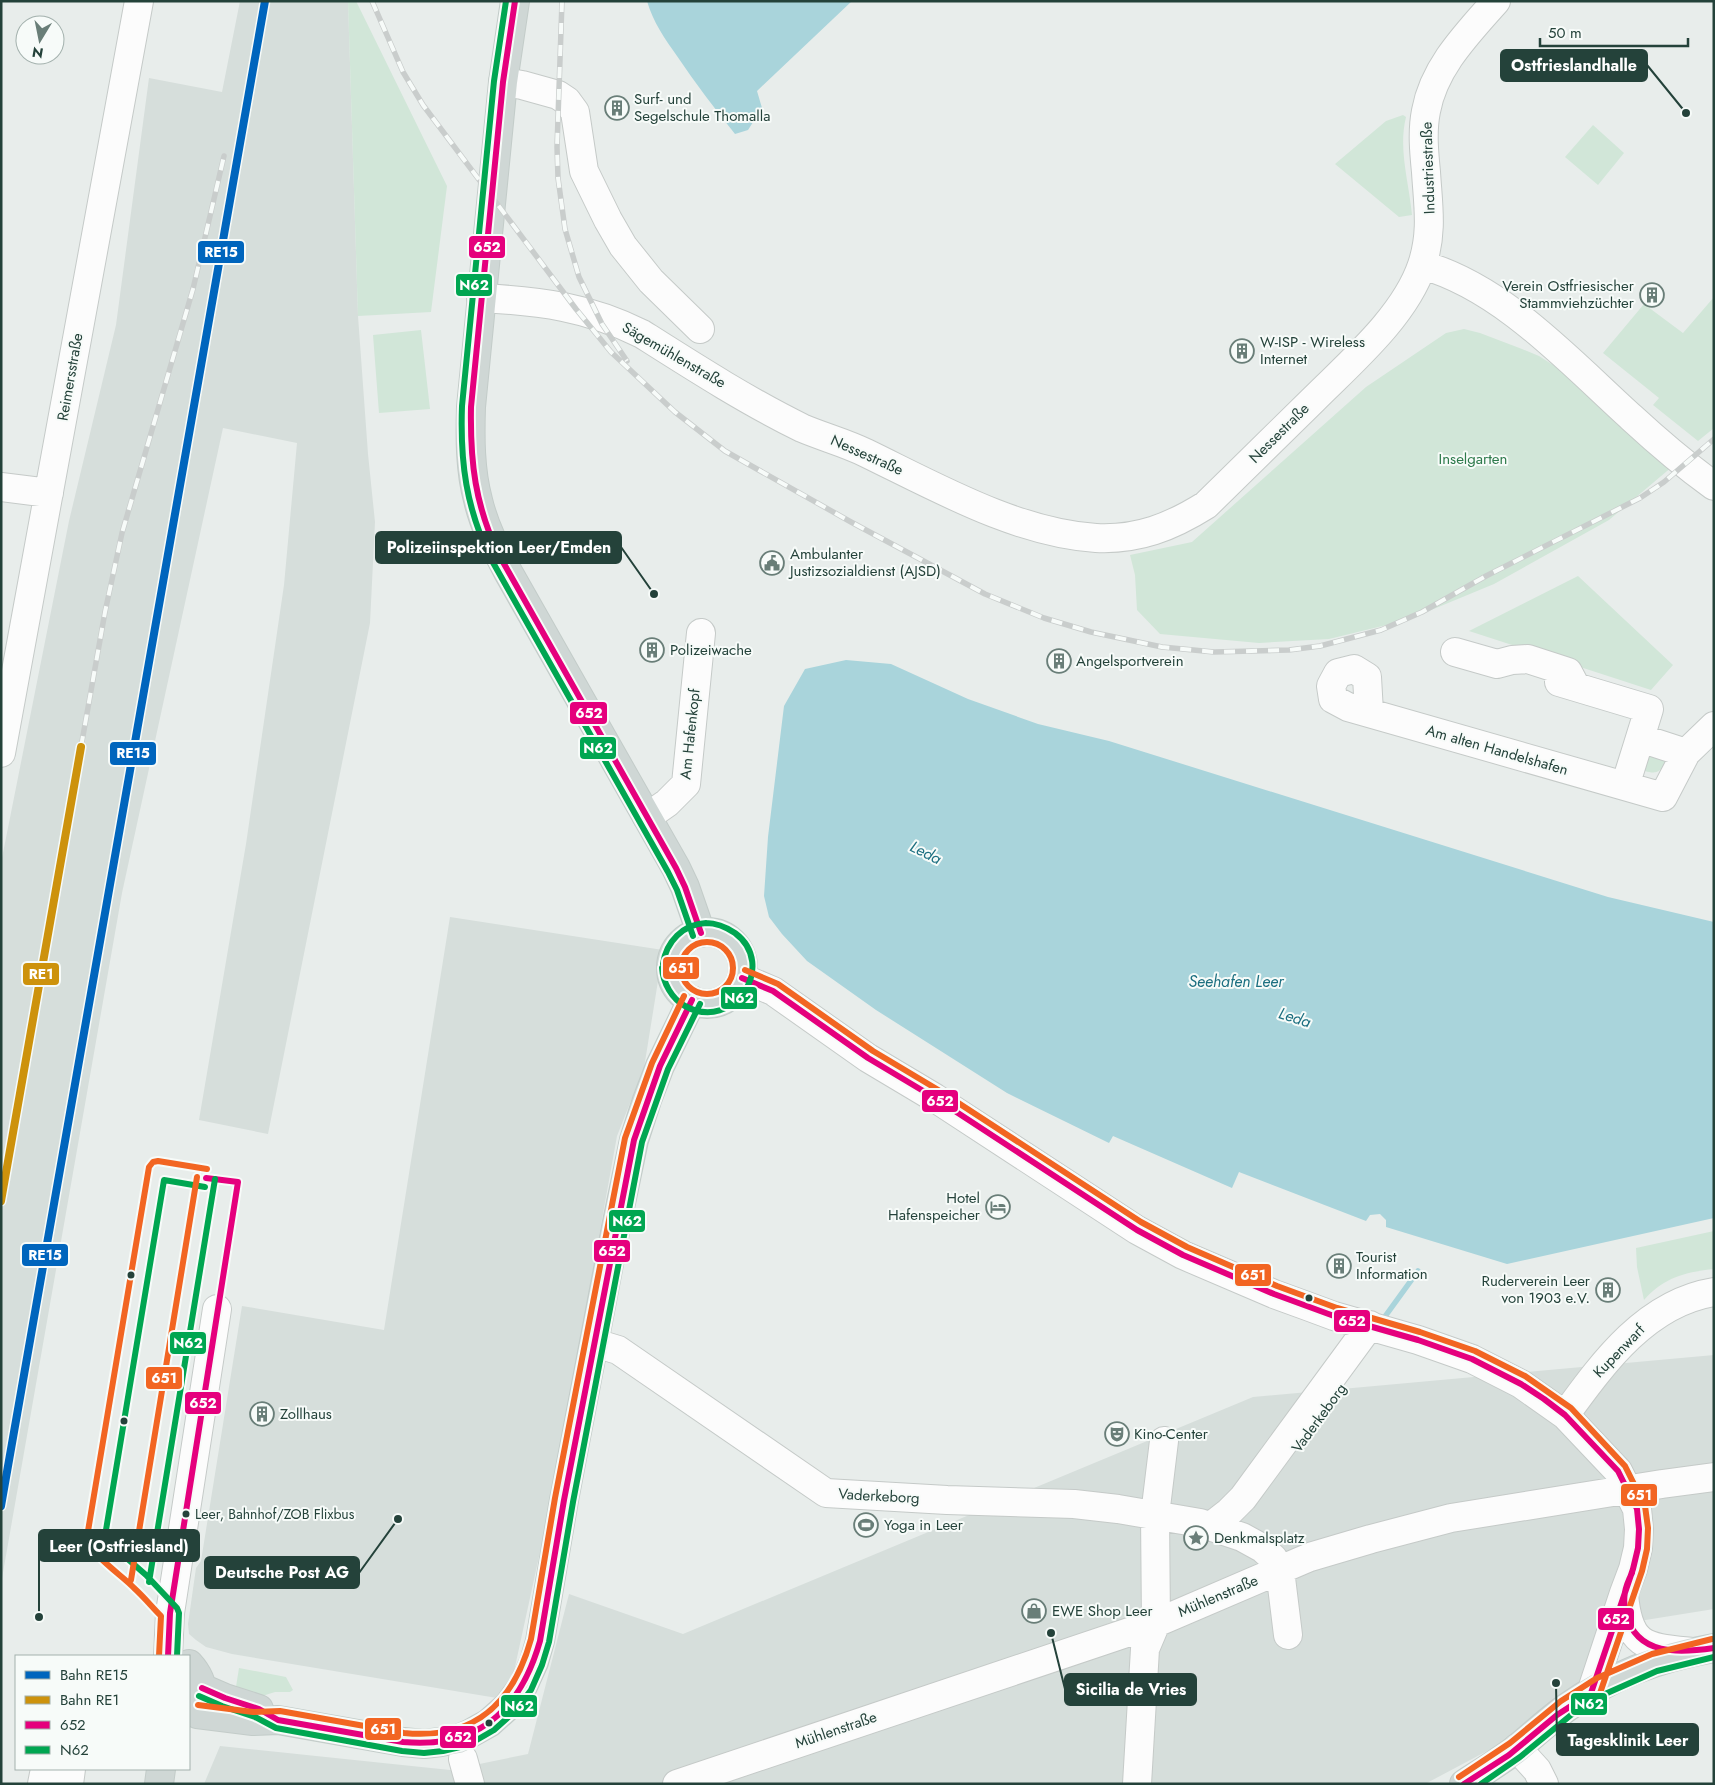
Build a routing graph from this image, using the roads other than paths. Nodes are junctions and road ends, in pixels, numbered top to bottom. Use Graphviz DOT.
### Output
graph roads {
  1 [pos="139,1"];
  2 [pos="515,1"];
  3 [pos="1496,1"];
  4 [pos="503,82"];
  5 [pos="1422,266"];
  6 [pos="481,298"];
  7 [pos="700,329"];
  8 [pos="753,402"];
  9 [pos="1714,486"];
  10 [pos="1,487"];
  11 [pos="49,493"];
  12 [pos="701,634"];
  13 [pos="1455,652"];
  14 [pos="1369,712"];
  15 [pos="1714,726"];
  16 [pos="1640,738"];
  17 [pos="1,752"];
  18 [pos="1686,753"];
  19 [pos="1625,786"];
  20 [pos="647,816"];
  21 [pos="700,932"];
  22 [pos="742,978"];
  23 [pos="692,1000"];
  24 [pos="1714,1292"];
  25 [pos="217,1309"];
  26 [pos="1377,1328"];
  27 [pos="595,1343"];
  28 [pos="1565,1415"];
  29 [pos="1164,1441"];
  30 [pos="1714,1477"];
  31 [pos="1628,1490"];
  32 [pos="1249,1502"];
  33 [pos="1155,1515"];
  34 [pos="1211,1526"];
  35 [pos="1242,1537"];
  36 [pos="1280,1570"];
  37 [pos="1624,1593"];
  38 [pos="1156,1623"];
  39 [pos="1288,1634"];
  40 [pos="1703,1650"];
  41 [pos="168,1655"];
  42 [pos="190,1665"];
  43 [pos="1591,1693"];
  44 [pos="196,1708"];
  45 [pos="1517,1748"];
  46 [pos="464,1760"];
  47 [pos="44,1770"];
  48 [pos="71,1770"];
  49 [pos="161,1770"];
  50 [pos="42,1784"];
  51 [pos="69,1784"];
  52 [pos="159,1784"];
  53 [pos="677,1784"];
  54 [pos="1137,1784"];
  55 [pos="1464,1784"];
  56 [pos="1544,1784"];
  1 -- 11 [label="street, Reimersstraße"];
  2 -- 4 [label="main road"];
  3 -- 5 [label="street, Industriestraße"];
  4 -- 6 [label="main road"];
  4 -- 7 [label="street"];
  5 -- 8 [label="street, Nessestraße"];
  5 -- 9 [label="street"];
  6 -- 8 [label="street, Sägemühlenstraße"];
  6 -- 20 [label="main road"];
  10 -- 11 [label="street"];
  11 -- 17 [label="street, Reimersstraße"];
  12 -- 20 [label="street, Am Hafenkopf"];
  13 -- 16 [label="street"];
  14 -- 19 [label="street, Am alten Handelshafen"];
  15 -- 18 [label="street, Am alten Handelshafen"];
  16 -- 18 [label="street"];
  16 -- 19 [label="street"];
  18 -- 19 [label="street, Am alten Handelshafen"];
  20 -- 21 [label="main road"];
  21 -- 22 [label="main road"];
  21 -- 23 [label="main road"];
  22 -- 23 [label="main road"];
  22 -- 26 [label="street"];
  23 -- 27 [label="main road"];
  24 -- 28 [label="street, Kupenwarf"];
  25 -- 41 [label="street"];
  26 -- 28 [label="street"];
  26 -- 32 [label="street, Vaderkeborg"];
  27 -- 33 [label="street, Vaderkeborg"];
  27 -- 46 [label="main road"];
  28 -- 31 [label="street"];
  29 -- 33 [label="street"];
  30 -- 31 [label="street, Mühlenstraße"];
  31 -- 36 [label="street, Mühlenstraße"];
  31 -- 37 [label="street"];
  32 -- 34 [label="street"];
  32 -- 35 [label="street"];
  33 -- 34 [label="street, Vaderkeborg"];
  33 -- 38 [label="street"];
  34 -- 35 [label="street, Vaderkeborg"];
  35 -- 36 [label="street, Vaderkeborg"];
  36 -- 38 [label="street, Mühlenstraße"];
  36 -- 39 [label="street"];
  37 -- 40 [label="street"];
  37 -- 43 [label="street"];
  38 -- 53 [label="street, Mühlenstraße"];
  38 -- 54 [label="street"];
  40 -- 43 [label="main road"];
  42 -- 44 [label="main road"];
  43 -- 45 [label="main road"];
  44 -- 46 [label="main road"];
  45 -- 55 [label="main road"];
  45 -- 56 [label="street"];
  47 -- 50 [label="street"];
  48 -- 51 [label="street"];
  49 -- 52 [label="main road"];
}
